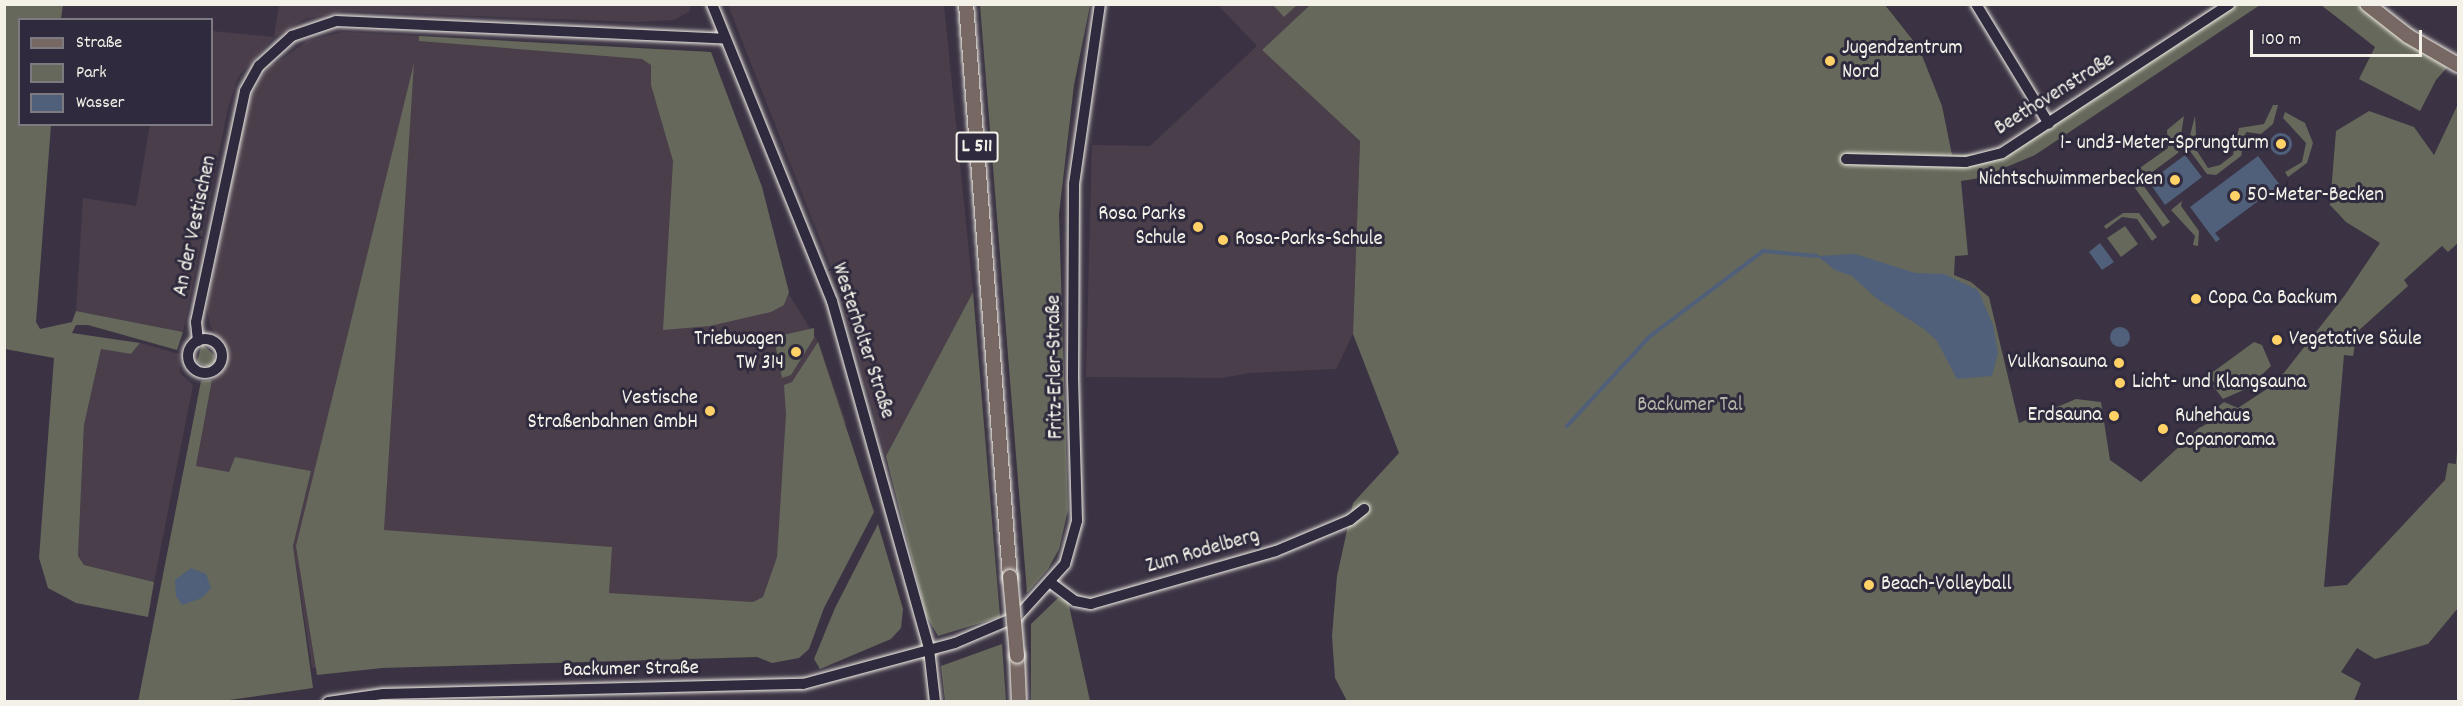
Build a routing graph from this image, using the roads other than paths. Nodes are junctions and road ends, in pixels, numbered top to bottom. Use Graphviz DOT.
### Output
graph roads {
  1 [pos="712,4"];
  2 [pos="966,4"];
  3 [pos="1100,4"];
  4 [pos="1976,4"];
  5 [pos="2230,4"];
  6 [pos="2367,4"];
  7 [pos="725,39"];
  8 [pos="2458,65"];
  9 [pos="2049,124"];
  10 [pos="1846,159"];
  11 [pos="198,340"];
  12 [pos="1364,509"];
  13 [pos="1051,583"];
  14 [pos="929,649"];
  15 [pos="431,698"];
  16 [pos="328,702"];
  17 [pos="935,702"];
  18 [pos="1019,702"];
  1 -- 7 [label="street, Westerholter Straße"];
  2 -- 18 [label="main road, L 511, bridge"];
  3 -- 13 [label="street, Fritz-Erler-Straße"];
  4 -- 9 [label="street"];
  5 -- 9 [label="street, Beethovenstraße"];
  6 -- 8 [label="main road"];
  7 -- 11 [label="street, An der Vestischen"];
  7 -- 14 [label="street, Westerholter Straße"];
  9 -- 10 [label="street, Beethovenstraße"];
  12 -- 13 [label="street, Zum Rodelberg"];
  13 -- 14 [label="street, Fritz-Erler-Straße"];
  14 -- 15 [label="street, Backumer Straße"];
  14 -- 17 [label="street, Westerholter Straße"];
  15 -- 16 [label="street, Backumer Straße"];
}
